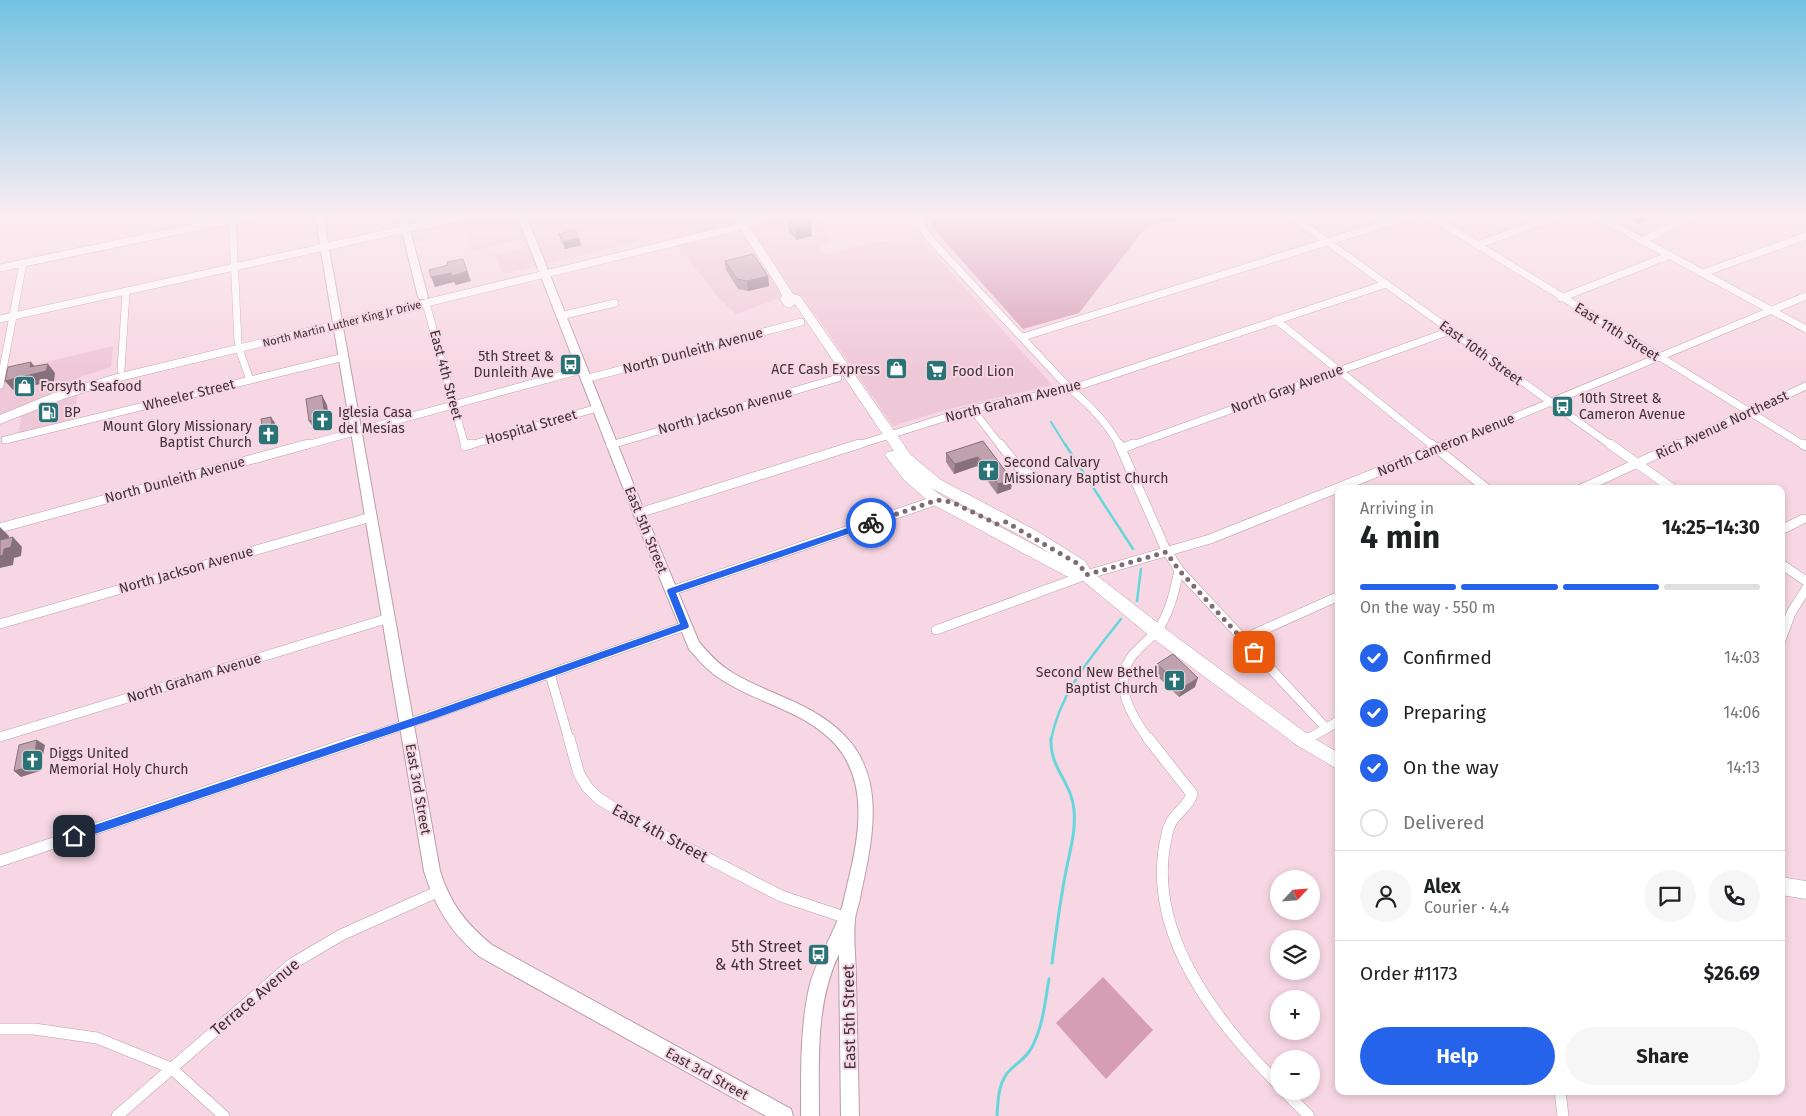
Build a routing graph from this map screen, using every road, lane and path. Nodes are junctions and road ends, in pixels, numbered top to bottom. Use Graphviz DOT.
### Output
graph roads {
  1 [pos="22,267"];
  2 [pos="242,267"];
  3 [pos="328,267"];
  4 [pos="416,267"];
  5 [pos="541,267"];
  6 [pos="562,267"];
  7 [pos="770,267"];
  8 [pos="956,267"];
  9 [pos="1247,267"];
  10 [pos="1363,267"];
  11 [pos="1512,267"];
  12 [pos="1639,267"];
  13 [pos="1691,267"];
  14 [pos="1722,267"];
  15 [pos="234,269"];
  16 [pos="543,272"];
  17 [pos="1703,274"];
  18 [pos="1386,284"];
  19 [pos="126,292"];
  20 [pos="788,296"];
  21 [pos="1806,296"];
  22 [pos="1561,298"];
  23 [pos="425,300"];
  24 [pos="615,304"];
  25 [pos="1773,310"];
  26 [pos="13,316"];
  27 [pos="560,316"];
  28 [pos="0,319"];
  29 [pos="1276,320"];
  30 [pos="337,322"];
  31 [pos="801,322"];
  32 [pos="1806,328"];
  33 [pos="1450,331"];
  34 [pos="1023,336"];
  35 [pos="238,346"];
  36 [pos="344,357"];
  37 [pos="1658,357"];
  38 [pos="121,370"];
  39 [pos="1340,370"];
  40 [pos="583,374"];
  41 [pos="838,378"];
  42 [pos="250,380"];
  43 [pos="0,385"];
  44 [pos="1806,386"];
  45 [pos="1070,389"];
  46 [pos="1549,402"];
  47 [pos="454,404"];
  48 [pos="597,408"];
  49 [pos="972,409"];
  50 [pos="0,412"];
  51 [pos="1749,412"];
  52 [pos="0,420"];
  53 [pos="356,431"];
  54 [pos="884,437"];
  55 [pos="6,440"];
  56 [pos="611,444"];
  57 [pos="464,446"];
  58 [pos="1806,446"];
  59 [pos="1123,448"];
  60 [pos="1437,449"];
  61 [pos="1637,464"];
  62 [pos="1038,478"];
  63 [pos="1346,485"];
  64 [pos="1482,485"];
  65 [pos="1590,485"];
  66 [pos="1667,485"];
  67 [pos="1335,489"];
  68 [pos="937,500"];
  69 [pos="639,513"];
  70 [pos="371,517"];
  71 [pos="1803,519"];
  72 [pos="1006,522"];
  73 [pos="0,528"];
  74 [pos="1785,528"];
  75 [pos="1166,552"];
  76 [pos="1785,567"];
  77 [pos="1179,570"];
  78 [pos="1086,575"];
  79 [pos="1806,581"];
  80 [pos="1806,589"];
  81 [pos="671,591"];
  82 [pos="1335,598"];
  83 [pos="389,618"];
  84 [pos="0,624"];
  85 [pos="685,626"];
  86 [pos="1785,629"];
  87 [pos="936,630"];
  88 [pos="1157,632"];
  89 [pos="1243,639"];
  90 [pos="550,674"];
  91 [pos="1335,723"];
  92 [pos="407,724"];
  93 [pos="1326,728"];
  94 [pos="0,737"];
  95 [pos="1304,741"];
  96 [pos="1335,760"];
  97 [pos="0,862"];
  98 [pos="1785,887"];
  99 [pos="1806,890"];
  100 [pos="437,892"];
  101 [pos="847,918"];
  102 [pos="0,1029"];
  103 [pos="171,1068"];
  104 [pos="1270,1076"];
  105 [pos="1561,1095"];
  106 [pos="1293,1100"];
  107 [pos="117,1116"];
  108 [pos="224,1116"];
  109 [pos="784,1116"];
  110 [pos="810,1116"];
  111 [pos="850,1116"];
  112 [pos="1309,1116"];
  113 [pos="1564,1116"];
  1 -- 26 [label="street"];
  2 -- 15 [label="street"];
  3 -- 30 [label="main road, East 3rd Street"];
  4 -- 23 [label="main road, East 4th Street"];
  5 -- 16 [label="main road, East 5th Street"];
  6 -- 16 [label="main road, North Martin Luther King Jr Drive"];
  7 -- 20 [label="main road"];
  8 -- 34 [label="street"];
  9 -- 34 [label="street"];
  10 -- 18 [label="street, East 10th Street"];
  11 -- 22 [label="street, East 11th Street"];
  12 -- 22 [label="street"];
  13 -- 17 [label="street"];
  14 -- 17 [label="street"];
  15 -- 19 [label="street"];
  15 -- 35 [label="street"];
  16 -- 23 [label="main road, North Martin Luther King Jr Drive"];
  16 -- 27 [label="main road, East 5th Street"];
  17 -- 25 [label="street"];
  18 -- 29 [label="street, North Graham Avenue"];
  18 -- 33 [label="street, East 10th Street"];
  19 -- 26 [label="street"];
  19 -- 38 [label="street"];
  20 -- 31 [label="main road"];
  20 -- 54 [label="main road"];
  21 -- 25 [label="street, North Cameron Avenue"];
  22 -- 37 [label="street, East 11th Street"];
  23 -- 30 [label="main road, North Martin Luther King Jr Drive"];
  23 -- 47 [label="street, East 4th Street"];
  24 -- 27 [label="street"];
  25 -- 32 [label="street"];
  25 -- 37 [label="street, North Cameron Avenue"];
  26 -- 28 [label="street"];
  26 -- 43 [label="street"];
  27 -- 40 [label="main road, East 5th Street"];
  29 -- 39 [label="street"];
  29 -- 45 [label="street, North Graham Avenue"];
  30 -- 35 [label="main road, North Martin Luther King Jr Drive"];
  30 -- 36 [label="main road, East 3rd Street"];
  31 -- 40 [label="street, North Dunleith Avenue"];
  31 -- 41 [label="main road"];
  33 -- 39 [label="street, North Gray Avenue"];
  33 -- 46 [label="street, East 10th Street"];
  34 -- 45 [label="street"];
  35 -- 38 [label="main road, North Martin Luther King Jr Drive"];
  35 -- 42 [label="street"];
  35 -- 52 [label="main road, North Martin Luther King Jr Drive"];
  36 -- 42 [label="street, Wheeler Street"];
  36 -- 53 [label="main road, East 3rd Street"];
  37 -- 46 [label="street, North Cameron Avenue"];
  37 -- 51 [label="street, East 11th Street"];
  38 -- 50 [label="main road, North Martin Luther King Jr Drive"];
  39 -- 59 [label="street, North Gray Avenue"];
  39 -- 60 [label="street"];
  40 -- 47 [label="street, North Dunleith Avenue"];
  40 -- 48 [label="main road, East 5th Street"];
  41 -- 54 [label="main road"];
  41 -- 56 [label="street, North Jackson Avenue"];
  42 -- 55 [label="street, Wheeler Street"];
  44 -- 51 [label="street, Rich Avenue Northeast"];
  45 -- 49 [label="street, North Graham Avenue"];
  45 -- 59 [label="street"];
  46 -- 60 [label="street, North Cameron Avenue"];
  46 -- 61 [label="street, East 10th Street"];
  47 -- 53 [label="street, North Dunleith Avenue"];
  47 -- 57 [label="street, East 4th Street"];
  48 -- 56 [label="main road, East 5th Street"];
  48 -- 57 [label="street, Hospital Street"];
  49 -- 54 [label="street, North Graham Avenue"];
  49 -- 62 [label="street"];
  51 -- 58 [label="street, East 11th Street"];
  51 -- 61 [label="street, Rich Avenue Northeast"];
  53 -- 70 [label="main road, East 3rd Street"];
  53 -- 73 [label="street, North Dunleith Avenue"];
  54 -- 68 [label="main road"];
  54 -- 69 [label="street, North Graham Avenue"];
  54 -- 72 [label="main road"];
  56 -- 69 [label="main road, East 5th Street"];
  59 -- 75 [label="street"];
  60 -- 63 [label="street, North Cameron Avenue"];
  60 -- 64 [label="street"];
  61 -- 65 [label="street"];
  61 -- 66 [label="street, East 10th Street"];
  67 -- 75 [label="street, North Cameron Avenue"];
  68 -- 72 [label="main road"];
  68 -- 78 [label="main road"];
  68 -- 81 [label="street"];
  69 -- 81 [label="main road, East 5th Street"];
  70 -- 83 [label="main road, East 3rd Street"];
  70 -- 84 [label="street, North Jackson Avenue"];
  71 -- 74 [label="street"];
  72 -- 78 [label="main road"];
  75 -- 77 [label="street"];
  75 -- 78 [label="street, North Cameron Avenue"];
  76 -- 79 [label="street"];
  77 -- 88 [label="street"];
  77 -- 89 [label="street"];
  78 -- 87 [label="street, North Cameron Avenue"];
  78 -- 88 [label="main road"];
  80 -- 86 [label="street"];
  81 -- 85 [label="main road, East 5th Street"];
  82 -- 89 [label="street"];
  83 -- 92 [label="main road, East 3rd Street"];
  83 -- 94 [label="street, North Graham Avenue"];
  85 -- 90 [label="street"];
  85 -- 101 [label="main road, East 5th Street"];
  88 -- 95 [label="main road"];
  88 -- 104 [label="street"];
  89 -- 93 [label="street"];
  90 -- 92 [label="street"];
  90 -- 101 [label="street, East 4th Street"];
  91 -- 93 [label="street"];
  92 -- 97 [label="street"];
  92 -- 100 [label="main road, East 3rd Street"];
  93 -- 95 [label="street"];
  95 -- 96 [label="main road"];
  98 -- 99 [label="main road"];
  100 -- 103 [label="street, Terrace Avenue"];
  100 -- 109 [label="main road, East 3rd Street"];
  101 -- 110 [label="main road, East 5th Street"];
  101 -- 111 [label="main road, East 5th Street"];
  102 -- 103 [label="street"];
  103 -- 107 [label="street, Terrace Avenue"];
  103 -- 108 [label="street"];
  105 -- 113 [label="street"];
  106 -- 112 [label="street"];
}
